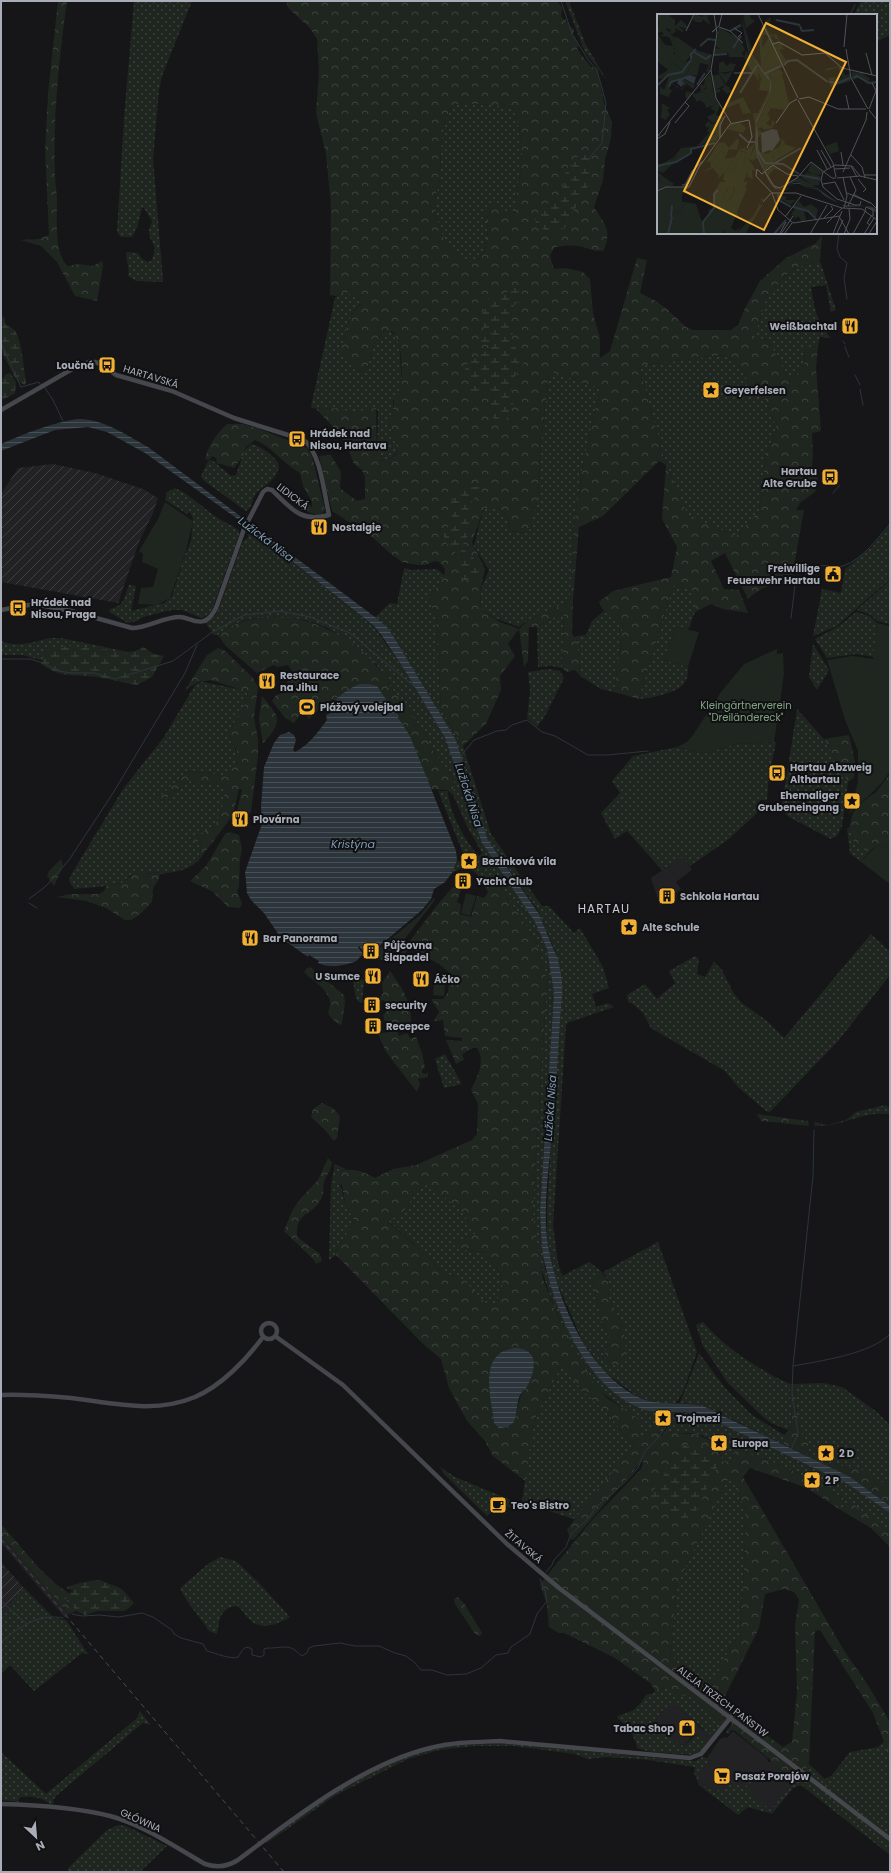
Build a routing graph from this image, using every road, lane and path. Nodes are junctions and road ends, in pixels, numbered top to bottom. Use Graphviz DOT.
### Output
graph roads {
  1 [pos="1,410"];
  2 [pos="329,515"];
  3 [pos="1,610"];
  4 [pos="275,1336"];
  5 [pos="263,1337"];
  6 [pos="1,1395"];
  7 [pos="546,1577"];
  8 [pos="731,1717"];
  9 [pos="1,1804"];
  10 [pos="890,1839"];
  1 -- 2 [label="street, HARTAVSKÁ"];
  2 -- 3 [label="street, LIDICKÁ"];
  4 -- 5 [label="street"];
  4 -- 5 [label="street"];
  4 -- 7 [label="street, ŽITAVSKÁ"];
  5 -- 6 [label="street"];
  7 -- 8 [label="street, ALEJA TRZECH PAŃSTW"];
  8 -- 9 [label="street, GŁÓWNA"];
  8 -- 10 [label="street, ALEJA TRZECH PAŃSTW"];
}
